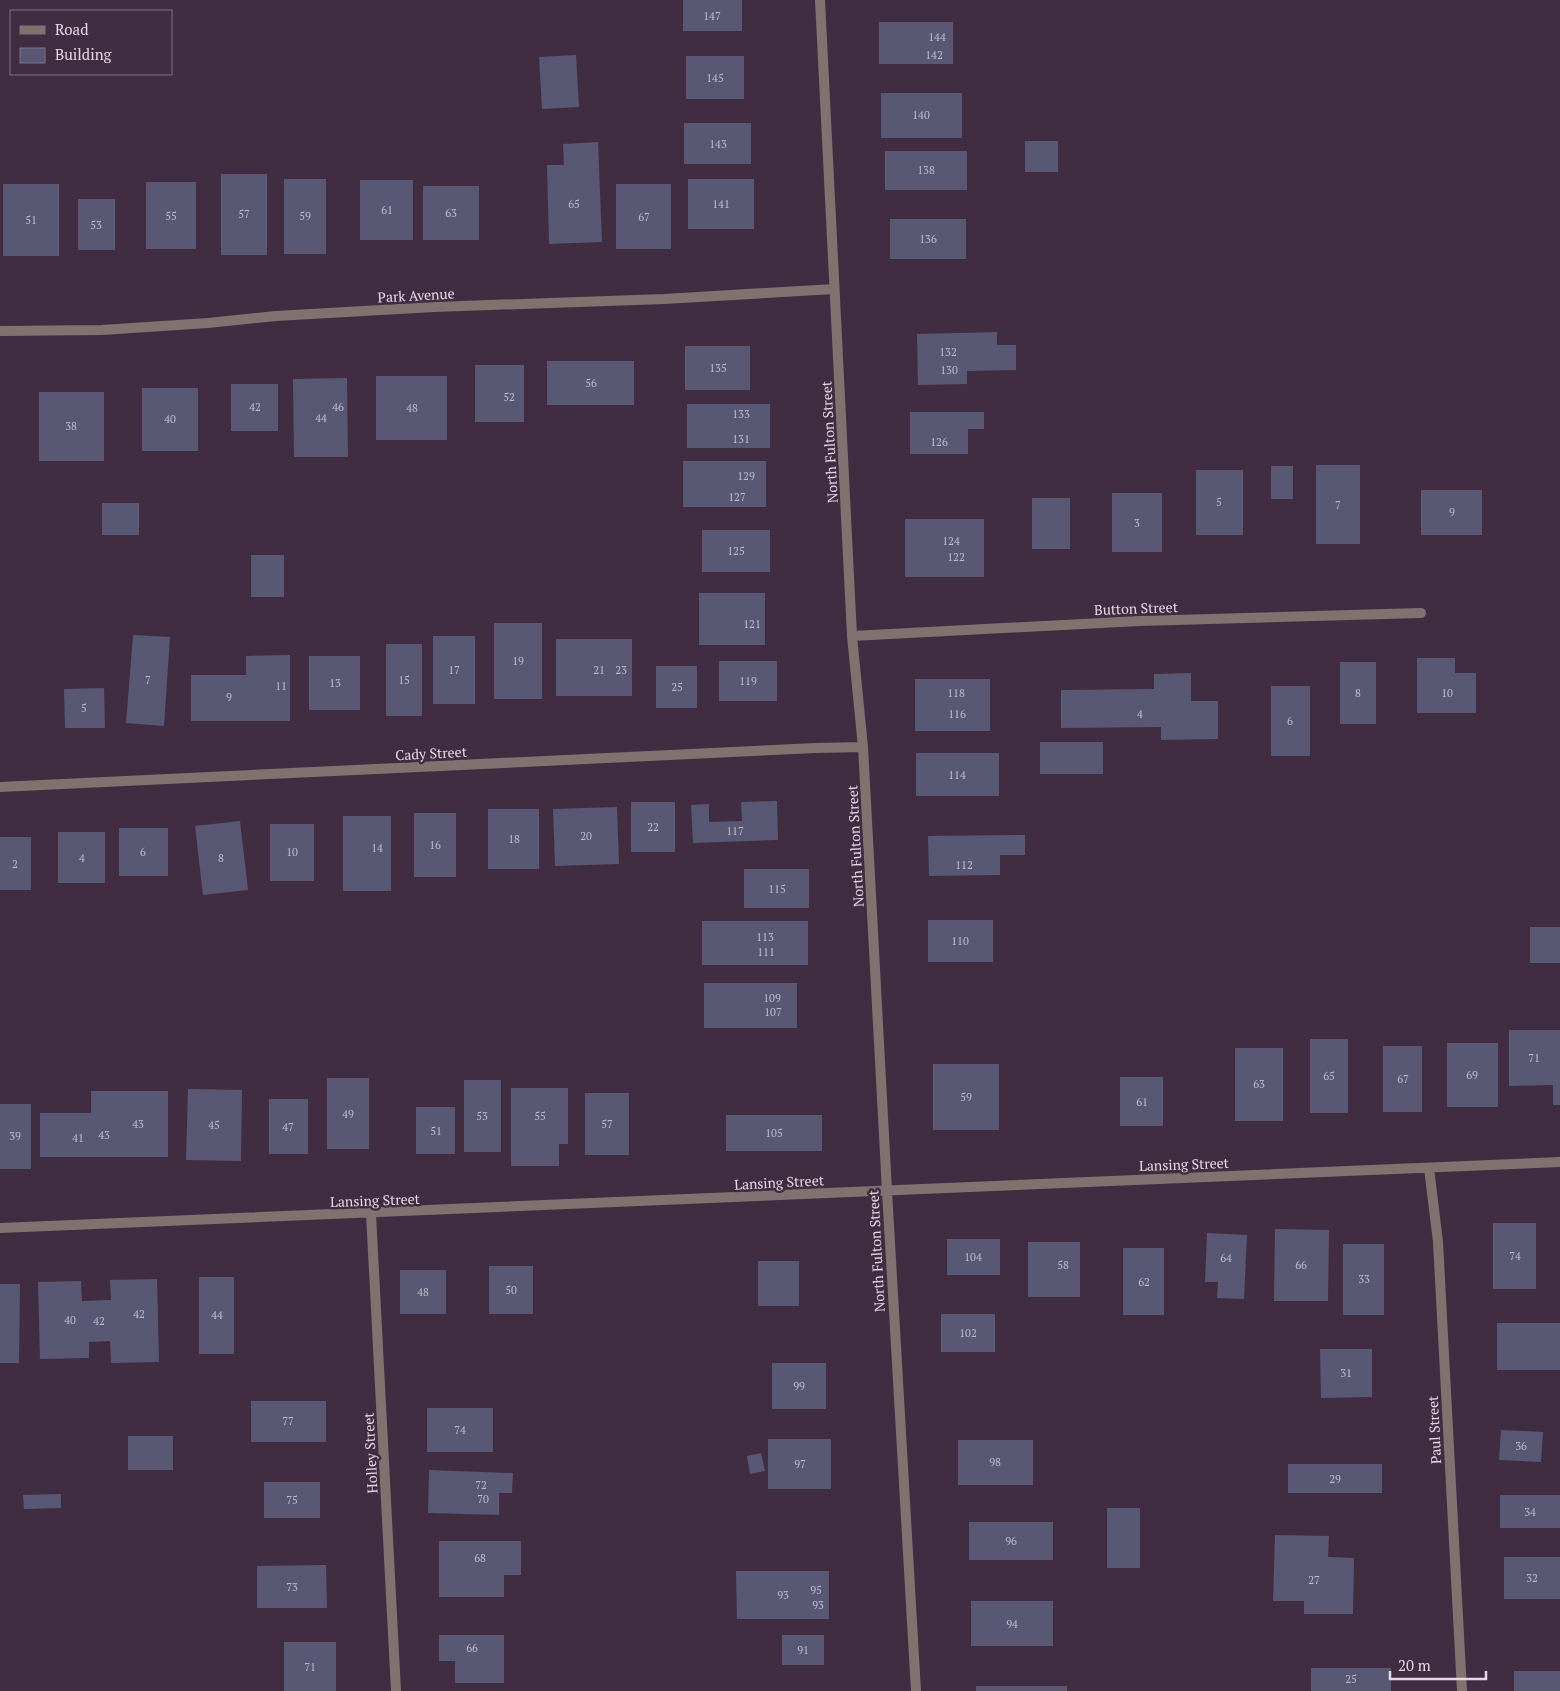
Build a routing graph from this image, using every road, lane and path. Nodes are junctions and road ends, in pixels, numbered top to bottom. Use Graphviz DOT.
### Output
graph roads {
  1 [pos="820,0"];
  2 [pos="834,290"];
  3 [pos="0,331"];
  4 [pos="1421,613"];
  5 [pos="852,636"];
  6 [pos="863,747"];
  7 [pos="0,787"];
  8 [pos="1560,1162"];
  9 [pos="1429,1168"];
  10 [pos="887,1191"];
  11 [pos="371,1214"];
  12 [pos="0,1228"];
  13 [pos="396,1691"];
  14 [pos="916,1691"];
  15 [pos="1462,1691"];
  1 -- 2 [label="street, North Fulton Street"];
  2 -- 3 [label="street, Park Avenue"];
  2 -- 5 [label="street, North Fulton Street"];
  4 -- 5 [label="street, Button Street"];
  5 -- 6 [label="street, North Fulton Street"];
  6 -- 7 [label="street, Cady Street"];
  6 -- 10 [label="street, North Fulton Street"];
  8 -- 9 [label="street, Lansing Street"];
  9 -- 10 [label="street, Lansing Street"];
  9 -- 15 [label="street, Paul Street"];
  10 -- 11 [label="street, Lansing Street"];
  10 -- 14 [label="street, North Fulton Street"];
  11 -- 12 [label="street, Lansing Street"];
  11 -- 13 [label="street, Holley Street"];
}
